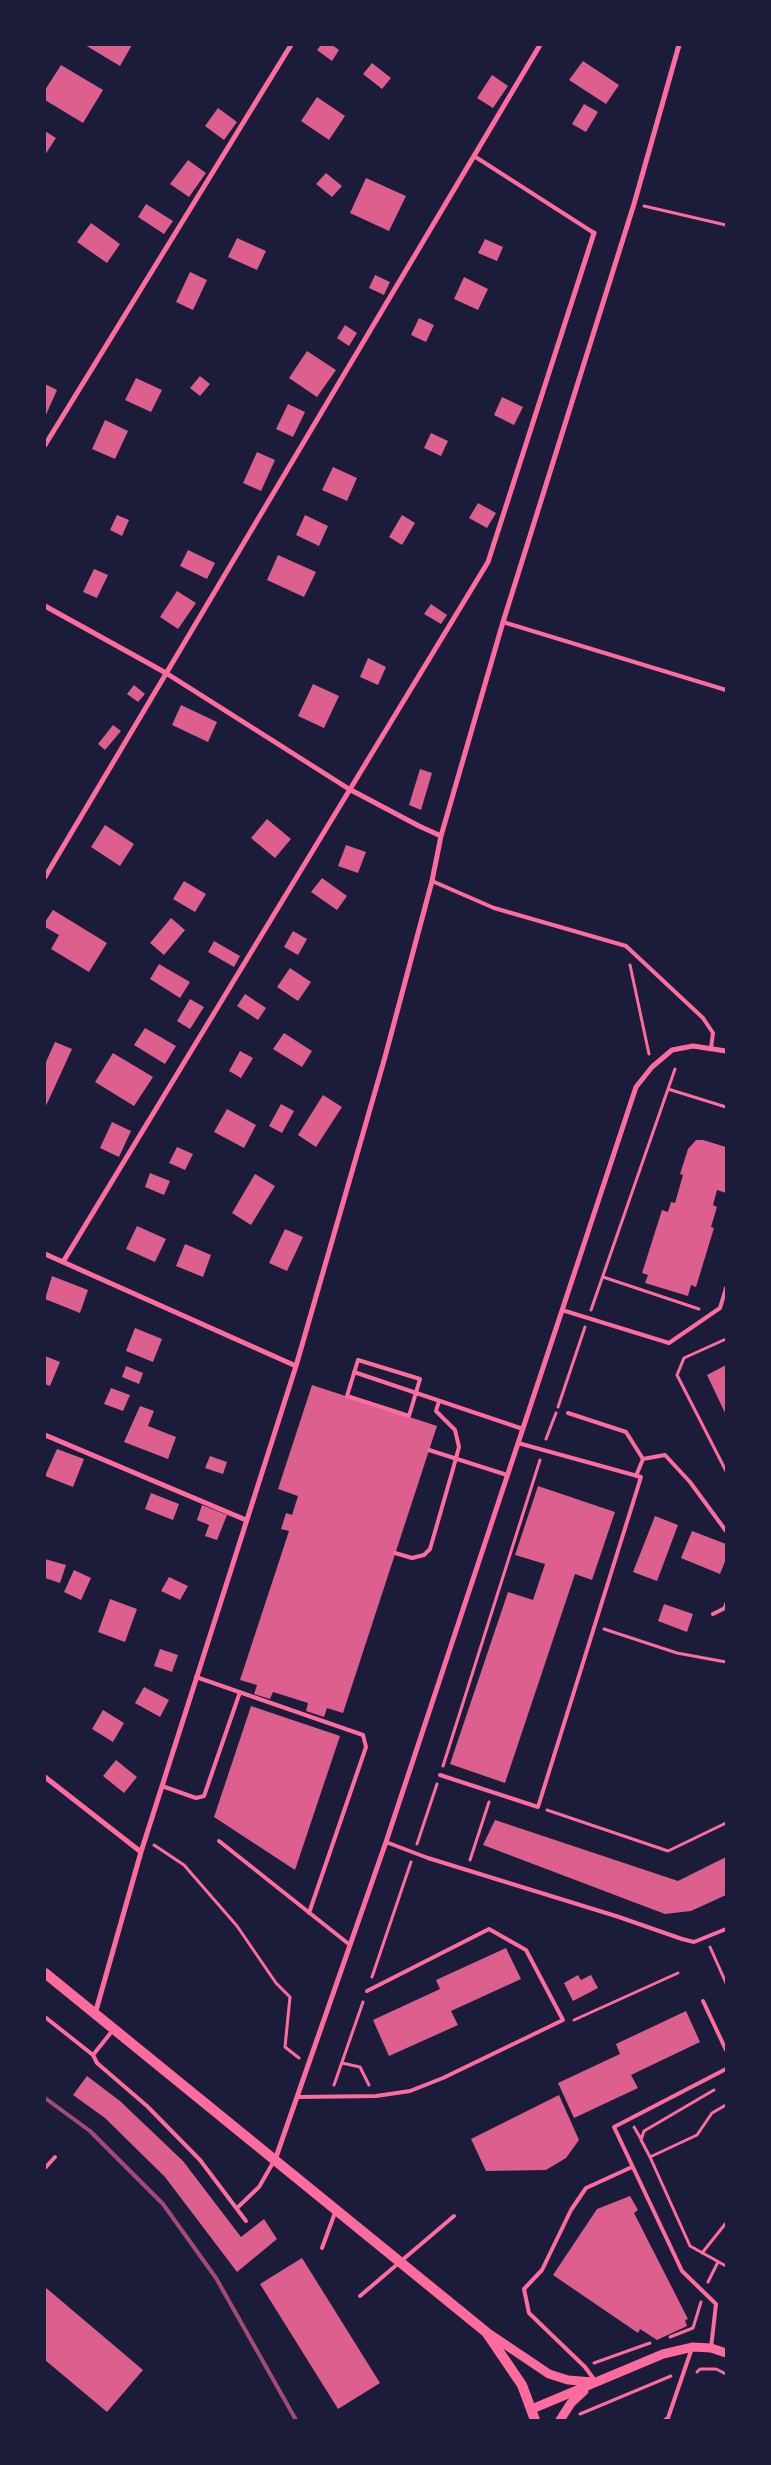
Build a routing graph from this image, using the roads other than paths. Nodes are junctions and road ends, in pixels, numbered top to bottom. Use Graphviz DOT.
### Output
graph roads {
  1 [pos="291,45"];
  2 [pos="540,45"];
  3 [pos="679,45"];
  4 [pos="474,156"];
  5 [pos="594,233"];
  6 [pos="45,445"];
  7 [pos="45,606"];
  8 [pos="503,622"];
  9 [pos="166,673"];
  10 [pos="726,690"];
  11 [pos="348,789"];
  12 [pos="441,836"];
  13 [pos="45,877"];
  14 [pos="432,881"];
  15 [pos="711,1048"];
  16 [pos="726,1051"];
  17 [pos="45,1254"];
  18 [pos="63,1262"];
  19 [pos="726,1288"];
  20 [pos="720,1308"];
  21 [pos="562,1310"];
  22 [pos="726,1312"];
  23 [pos="296,1366"];
  24 [pos="354,1372"];
  25 [pos="416,1393"];
  26 [pos="439,1400"];
  27 [pos="568,1413"];
  28 [pos="523,1429"];
  29 [pos="45,1434"];
  30 [pos="518,1443"];
  31 [pos="429,1450"];
  32 [pos="643,1459"];
  33 [pos="507,1475"];
  34 [pos="636,1476"];
  35 [pos="246,1520"];
  36 [pos="726,1531"];
  37 [pos="395,1553"];
  38 [pos="726,1604"];
  39 [pos="713,1614"];
  40 [pos="196,1677"];
  41 [pos="240,1692"];
  42 [pos="440,1775"];
  43 [pos="45,1777"];
  44 [pos="162,1786"];
  45 [pos="219,1841"];
  46 [pos="386,1842"];
  47 [pos="141,1852"];
  48 [pos="310,1913"];
  49 [pos="726,1929"];
  50 [pos="350,1945"];
  51 [pos="45,1973"];
  52 [pos="367,1991"];
  53 [pos="703,2001"];
  54 [pos="95,2014"];
  55 [pos="45,2017"];
  56 [pos="114,2030"];
  57 [pos="726,2050"];
  58 [pos="93,2055"];
  59 [pos="726,2069"];
  60 [pos="297,2097"];
  61 [pos="55,2157"];
  62 [pos="275,2160"];
  63 [pos="632,2167"];
  64 [pos="45,2168"];
  65 [pos="236,2208"];
  66 [pos="337,2208"];
  67 [pos="454,2216"];
  68 [pos="246,2221"];
  69 [pos="322,2248"];
  70 [pos="400,2262"];
  71 [pos="360,2296"];
  72 [pos="486,2332"];
  73 [pos="693,2346"];
  74 [pos="711,2348"];
  75 [pos="726,2353"];
  76 [pos="596,2382"];
  77 [pos="532,2410"];
  78 [pos="535,2420"];
  79 [pos="560,2420"];
  80 [pos="665,2420"];
  1 -- 6 [label="street"];
  2 -- 4 [label="street"];
  3 -- 8 [label="street"];
  4 -- 5 [label="lane"];
  4 -- 9 [label="street"];
  5 -- 11 [label="street"];
  7 -- 9 [label="street"];
  8 -- 10 [label="lane"];
  8 -- 12 [label="street"];
  9 -- 11 [label="street"];
  9 -- 13 [label="street"];
  11 -- 12 [label="street"];
  11 -- 18 [label="street"];
  12 -- 14 [label="street"];
  14 -- 15 [label="lane"];
  14 -- 23 [label="street"];
  15 -- 16 [label="street"];
  15 -- 21 [label="street"];
  17 -- 18 [label="street"];
  18 -- 23 [label="street"];
  19 -- 20 [label="lane"];
  20 -- 21 [label="lane"];
  20 -- 22 [label="lane"];
  21 -- 28 [label="street"];
  23 -- 35 [label="street"];
  24 -- 25 [label="lane"];
  24 -- 25 [label="lane"];
  24 -- 25 [label="lane"];
  25 -- 26 [label="lane"];
  26 -- 28 [label="lane"];
  26 -- 37 [label="lane"];
  27 -- 32 [label="lane"];
  28 -- 30 [label="street"];
  29 -- 35 [label="street"];
  30 -- 33 [label="street"];
  30 -- 34 [label="lane"];
  31 -- 33 [label="lane"];
  32 -- 34 [label="lane"];
  32 -- 36 [label="lane"];
  33 -- 46 [label="street"];
  34 -- 42 [label="lane"];
  35 -- 40 [label="street"];
  38 -- 39 [label="lane"];
  40 -- 41 [label="lane"];
  40 -- 44 [label="street"];
  41 -- 44 [label="lane"];
  41 -- 48 [label="lane"];
  43 -- 47 [label="street"];
  44 -- 47 [label="street"];
  45 -- 48 [label="lane"];
  46 -- 49 [label="lane"];
  46 -- 50 [label="street"];
  47 -- 54 [label="street"];
  48 -- 50 [label="lane"];
  50 -- 60 [label="street"];
  51 -- 54 [label="main road"];
  52 -- 60 [label="lane"];
  53 -- 57 [label="lane"];
  54 -- 56 [label="main road"];
  55 -- 58 [label="lane"];
  56 -- 58 [label="lane"];
  56 -- 62 [label="main road"];
  58 -- 65 [label="lane"];
  59 -- 63 [label="lane"];
  60 -- 62 [label="street"];
  61 -- 64 [label="lane"];
  62 -- 65 [label="lane"];
  62 -- 66 [label="main road"];
  63 -- 74 [label="lane"];
  63 -- 76 [label="lane"];
  65 -- 68 [label="lane"];
  66 -- 69 [label="lane"];
  66 -- 70 [label="main road"];
  67 -- 70 [label="lane"];
  70 -- 71 [label="lane"];
  70 -- 72 [label="main road"];
  72 -- 76 [label="street"];
  72 -- 77 [label="main road"];
  73 -- 74 [label="street"];
  73 -- 76 [label="street"];
  73 -- 80 [label="lane"];
  74 -- 75 [label="street"];
  76 -- 77 [label="street"];
  76 -- 79 [label="street"];
  77 -- 78 [label="main road"];
}
